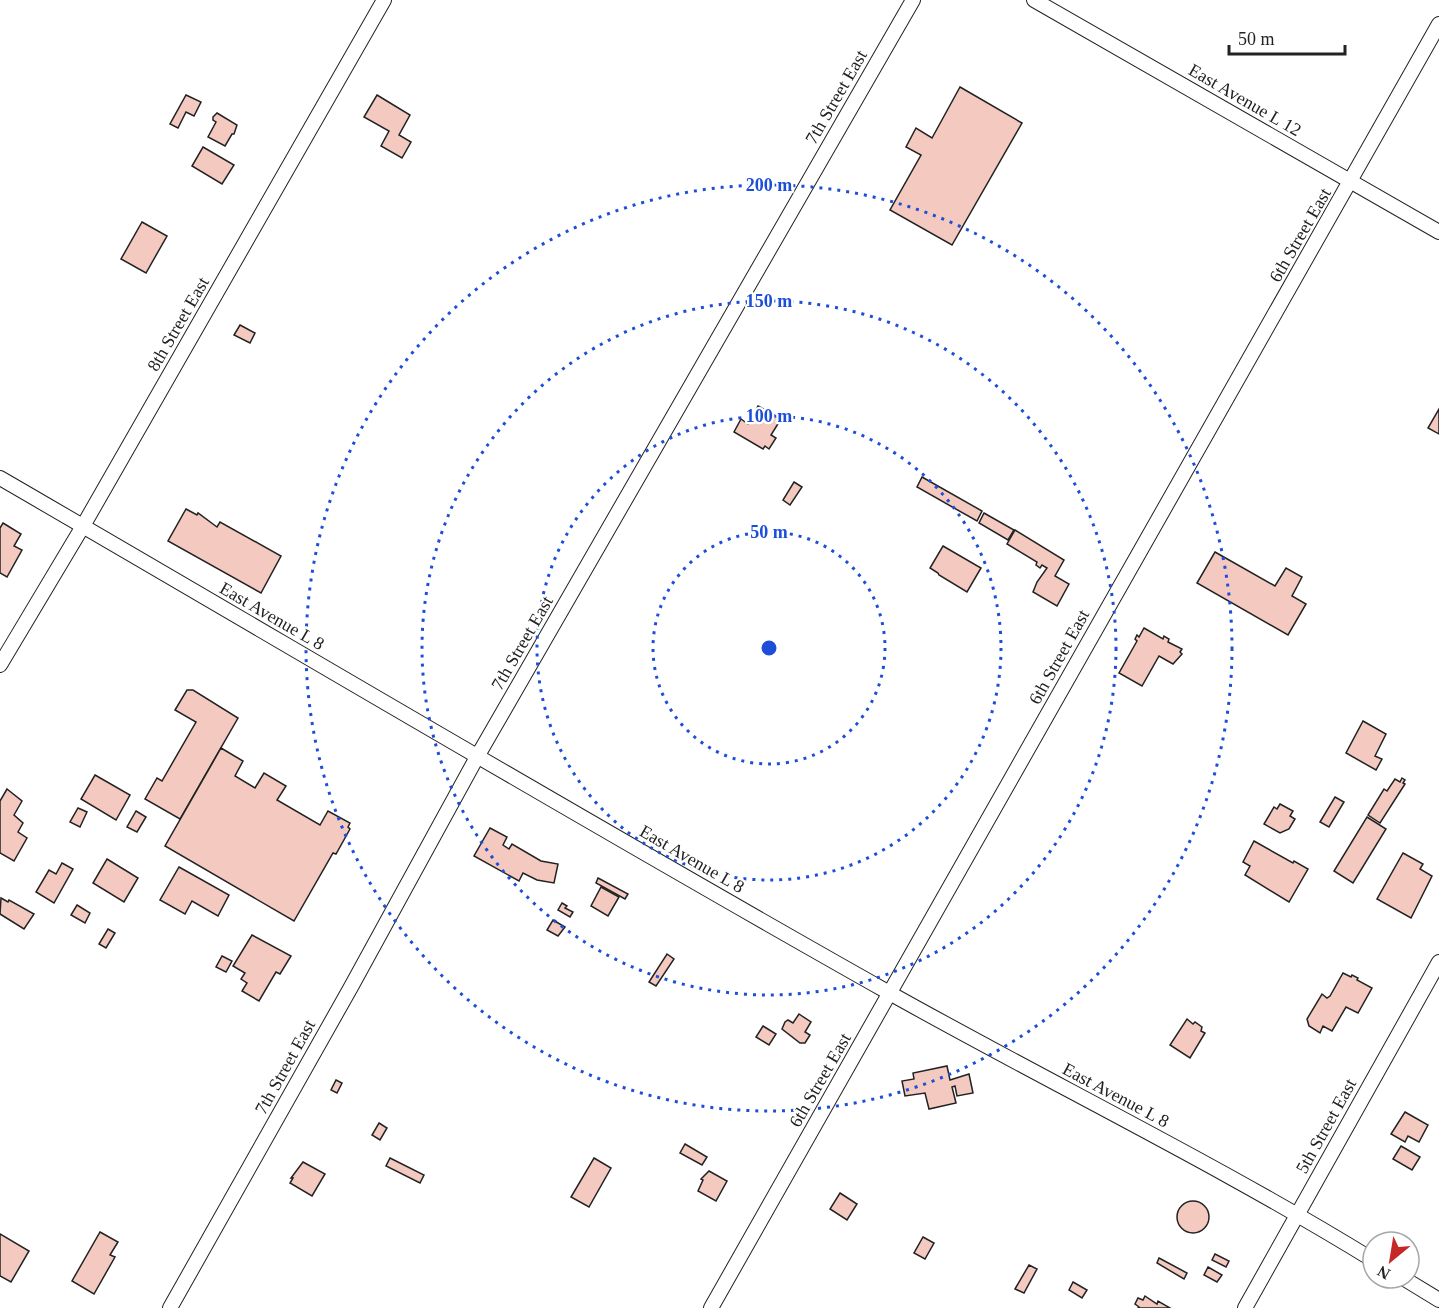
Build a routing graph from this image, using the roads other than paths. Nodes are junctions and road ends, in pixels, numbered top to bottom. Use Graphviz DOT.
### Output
graph roads {
  1 [pos="384,0"];
  2 [pos="913,0"];
  3 [pos="1034,0"];
  4 [pos="1439,24"];
  5 [pos="1351,181"];
  6 [pos="1439,231"];
  7 [pos="0,478"];
  8 [pos="83,526"];
  9 [pos="0,665"];
  10 [pos="477,757"];
  11 [pos="1439,962"];
  12 [pos="890,993"];
  13 [pos="1298,1214"];
  14 [pos="1361,1253"];
  15 [pos="1421,1289"];
  16 [pos="1439,1300"];
  17 [pos="170,1308"];
  18 [pos="711,1308"];
  19 [pos="1245,1308"];
  1 -- 8 [label="street, 8th Street East"];
  2 -- 10 [label="street, 7th Street East"];
  3 -- 5 [label="street, East Avenue L 12"];
  4 -- 5 [label="street, 6th Street East"];
  5 -- 6 [label="street, East Avenue L 12"];
  5 -- 12 [label="street, 6th Street East"];
  7 -- 8 [label="street, East Avenue L 8"];
  8 -- 9 [label="street, 8th Street East"];
  8 -- 10 [label="street, East Avenue L 8"];
  10 -- 12 [label="street, East Avenue L 8"];
  10 -- 17 [label="street, 7th Street East"];
  11 -- 13 [label="street, 5th Street East"];
  12 -- 13 [label="street, East Avenue L 8"];
  12 -- 18 [label="street, 6th Street East"];
  13 -- 14 [label="street, East Avenue L 8"];
  13 -- 19 [label="street, 5th Street East"];
  15 -- 16 [label="street"];
}
